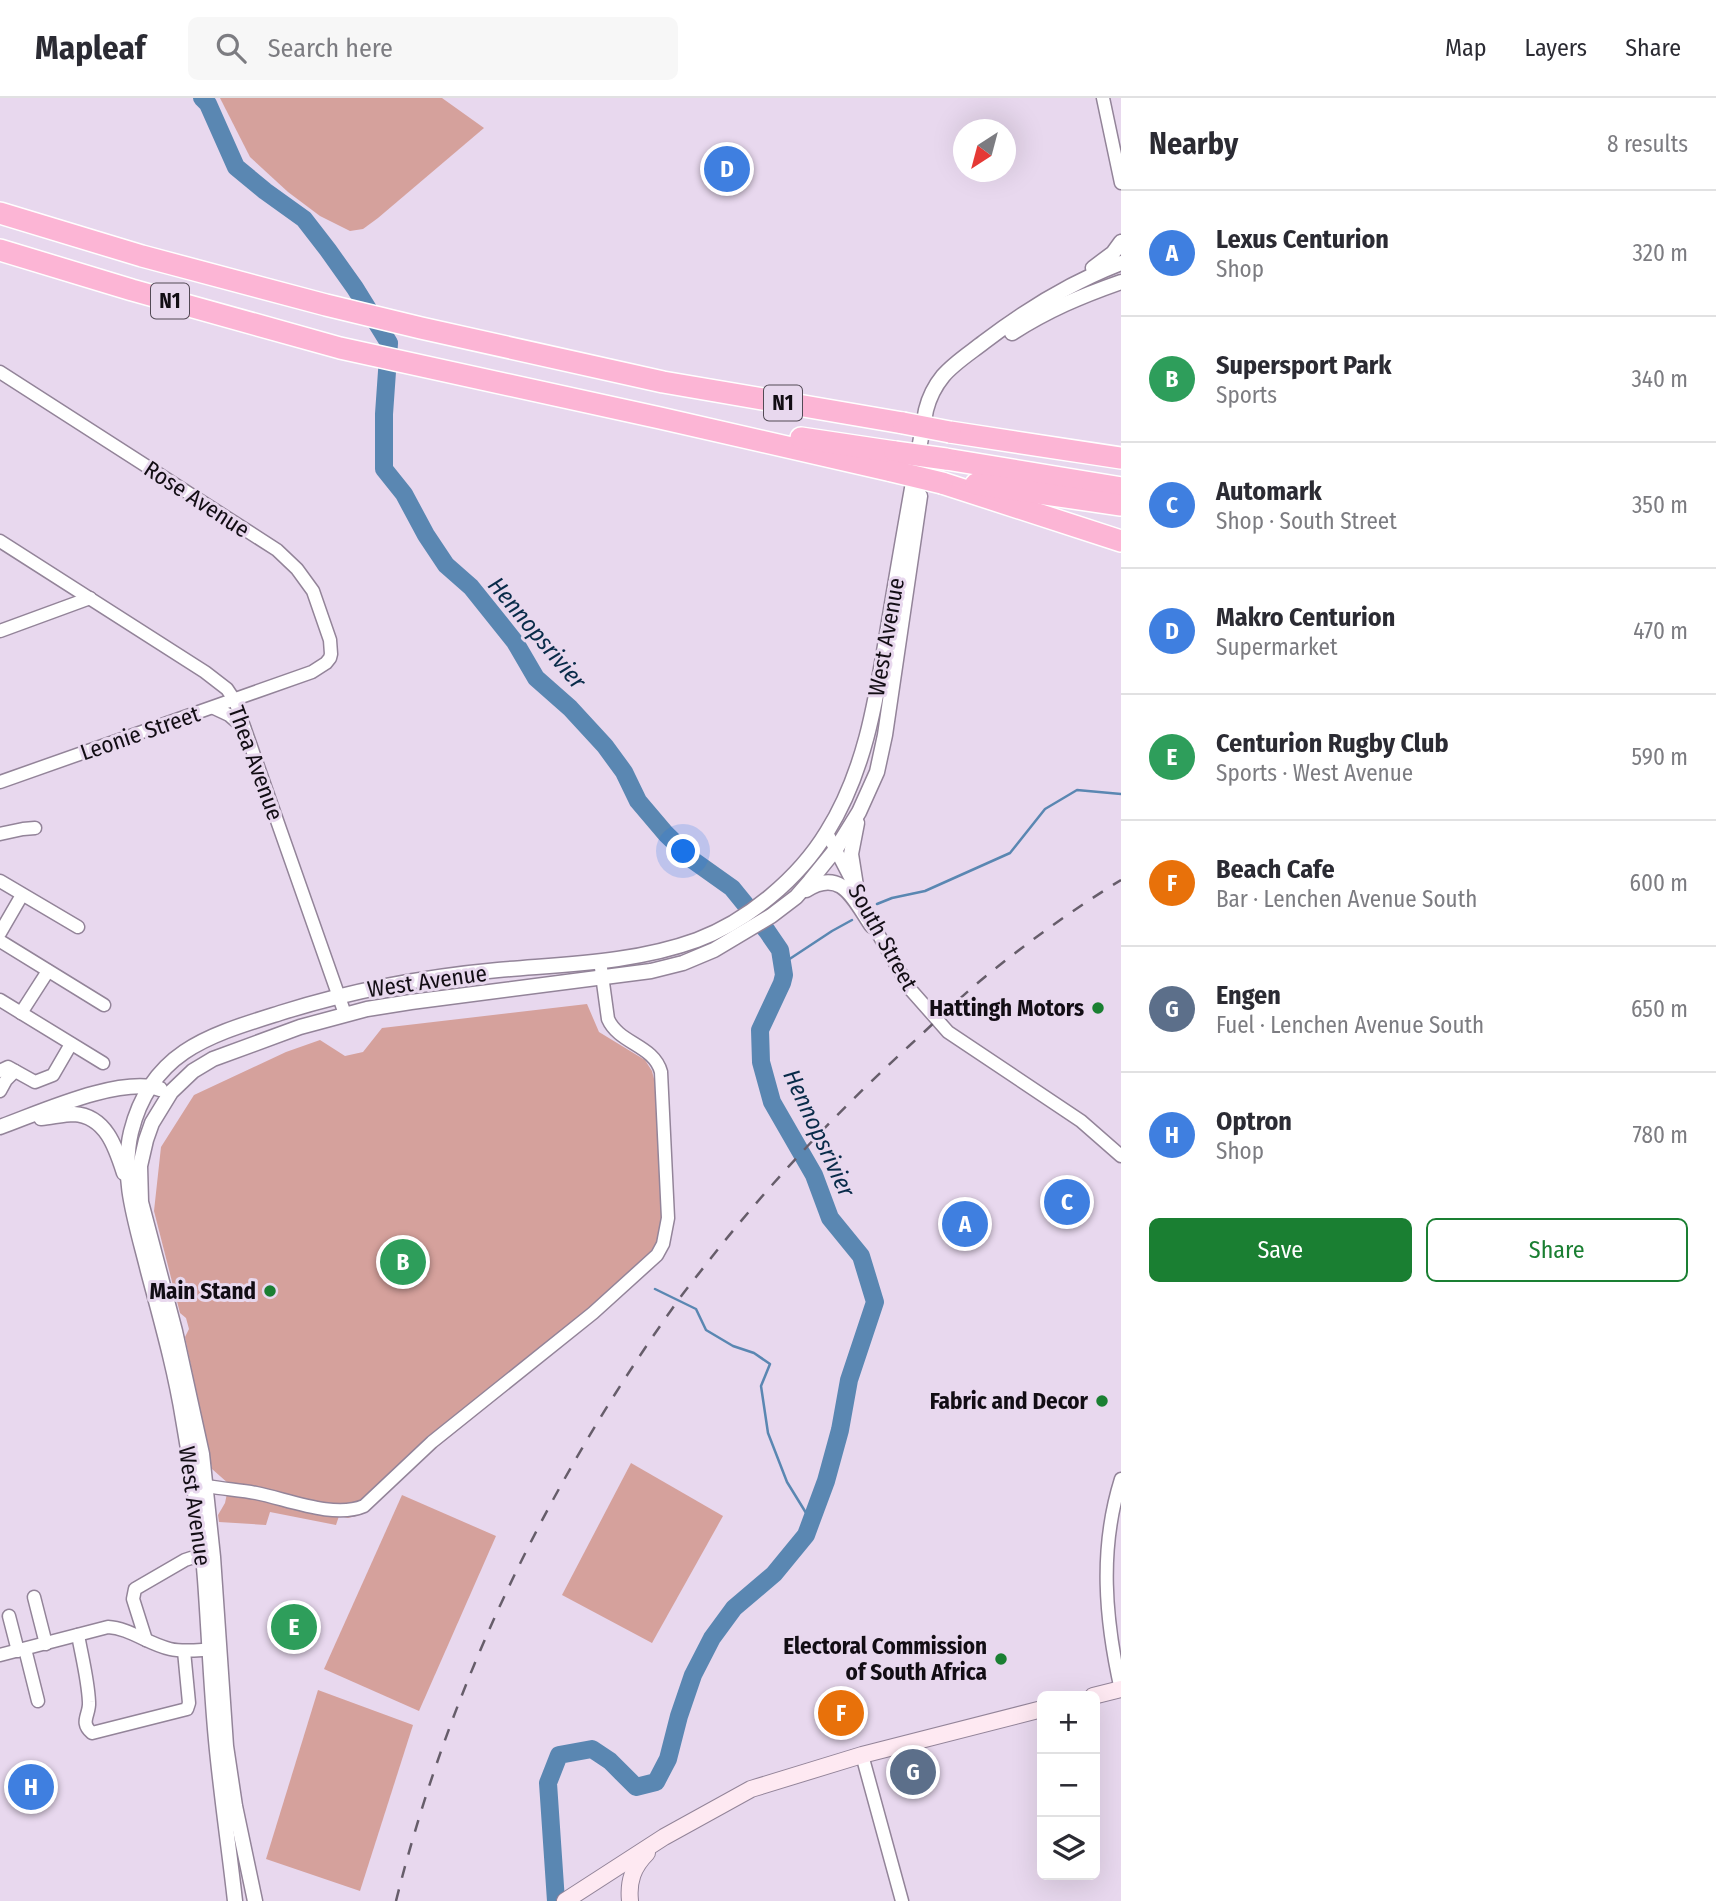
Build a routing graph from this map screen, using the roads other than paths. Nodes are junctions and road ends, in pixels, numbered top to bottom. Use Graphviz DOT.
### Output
graph roads {
  1 [pos="1102,98"];
  2 [pos="1121,183"];
  3 [pos="0,213"];
  4 [pos="1121,242"];
  5 [pos="0,250"];
  6 [pos="1121,263"];
  7 [pos="1121,282"];
  8 [pos="1070,287"];
  9 [pos="0,372"];
  10 [pos="1121,458"];
  11 [pos="893,462"];
  12 [pos="943,483"];
  13 [pos="1121,488"];
  14 [pos="1121,505"];
  15 [pos="0,541"];
  16 [pos="1121,541"];
  17 [pos="90,598"];
  18 [pos="0,631"];
  19 [pos="320,668"];
  20 [pos="235,701"];
  21 [pos="214,708"];
  22 [pos="245,728"];
  23 [pos="0,782"];
  24 [pos="859,811"];
  25 [pos="35,828"];
  26 [pos="827,833"];
  27 [pos="0,834"];
  28 [pos="836,849"];
  29 [pos="0,881"];
  30 [pos="857,892"];
  31 [pos="22,895"];
  32 [pos="796,897"];
  33 [pos="872,926"];
  34 [pos="78,927"];
  35 [pos="0,933"];
  36 [pos="720,938"];
  37 [pos="0,941"];
  38 [pos="600,961"];
  39 [pos="48,971"];
  40 [pos="603,978"];
  41 [pos="339,995"];
  42 [pos="0,1000"];
  43 [pos="104,1005"];
  44 [pos="21,1013"];
  45 [pos="345,1014"];
  46 [pos="71,1044"];
  47 [pos="103,1063"];
  48 [pos="6,1067"];
  49 [pos="152,1086"];
  50 [pos="0,1091"];
  51 [pos="171,1092"];
  52 [pos="7,1124"];
  53 [pos="1121,1156"];
  54 [pos="128,1184"];
  55 [pos="1121,1479"];
  56 [pos="207,1486"];
  57 [pos="208,1557"];
  58 [pos="34,1597"];
  59 [pos="9,1616"];
  60 [pos="78,1635"];
  61 [pos="146,1640"];
  62 [pos="46,1644"];
  63 [pos="214,1649"];
  64 [pos="21,1650"];
  65 [pos="184,1651"];
  66 [pos="0,1655"];
  67 [pos="1121,1690"];
  68 [pos="1100,1694"];
  69 [pos="38,1701"];
  70 [pos="1037,1710"];
  71 [pos="862,1755"];
  72 [pos="664,1837"];
  73 [pos="570,1898"];
  74 [pos="235,1901"];
  75 [pos="255,1901"];
  76 [pos="630,1901"];
  77 [pos="902,1901"];
  1 -- 2 [label="street"];
  3 -- 10 [label="highway, N1, bridge"];
  4 -- 8 [label="street"];
  5 -- 11 [label="highway, N1"];
  6 -- 8 [label="street, West Avenue"];
  7 -- 24 [label="street, West Avenue"];
  8 -- 26 [label="street, West Avenue"];
  9 -- 19 [label="street, Rose Avenue"];
  11 -- 12 [label="highway, bridge"];
  11 -- 13 [label="highway, N1, bridge"];
  12 -- 14 [label="highway"];
  12 -- 16 [label="highway"];
  15 -- 17 [label="street, Thea Avenue"];
  17 -- 18 [label="street"];
  17 -- 20 [label="street, Thea Avenue"];
  19 -- 20 [label="street, Leonie Street"];
  20 -- 21 [label="street, Leonie Street"];
  20 -- 22 [label="street, Thea Avenue"];
  21 -- 22 [label="street"];
  21 -- 23 [label="street, Leonie Street"];
  22 -- 41 [label="street, Thea Avenue"];
  24 -- 28 [label="street, West Avenue"];
  24 -- 30 [label="street"];
  25 -- 27 [label="street"];
  26 -- 28 [label="street, South Street"];
  26 -- 36 [label="street, West Avenue"];
  28 -- 30 [label="street, South Street"];
  28 -- 32 [label="street, West Avenue"];
  29 -- 31 [label="street"];
  30 -- 33 [label="street, South Street"];
  31 -- 34 [label="street"];
  31 -- 35 [label="street"];
  32 -- 33 [label="street"];
  32 -- 36 [label="street, West Avenue"];
  33 -- 53 [label="street, South Street"];
  36 -- 38 [label="street, West Avenue"];
  36 -- 40 [label="street, West Avenue"];
  37 -- 39 [label="street"];
  38 -- 40 [label="street"];
  38 -- 41 [label="street, West Avenue"];
  39 -- 43 [label="street"];
  39 -- 44 [label="street"];
  40 -- 45 [label="street, West Avenue"];
  40 -- 56 [label="street"];
  41 -- 45 [label="street, Thea Avenue"];
  41 -- 49 [label="street, West Avenue"];
  42 -- 44 [label="street"];
  44 -- 46 [label="street"];
  45 -- 51 [label="street, West Avenue"];
  46 -- 47 [label="street"];
  46 -- 48 [label="street"];
  48 -- 50 [label="street"];
  49 -- 51 [label="street"];
  49 -- 52 [label="street"];
  49 -- 54 [label="street, West Avenue"];
  51 -- 56 [label="street, West Avenue"];
  52 -- 54 [label="street"];
  54 -- 57 [label="street, West Avenue"];
  55 -- 67 [label="street"];
  56 -- 57 [label="street, West Avenue"];
  57 -- 61 [label="street"];
  57 -- 63 [label="street, West Avenue"];
  58 -- 62 [label="street"];
  59 -- 64 [label="street"];
  60 -- 61 [label="street"];
  60 -- 62 [label="street"];
  60 -- 65 [label="street"];
  61 -- 65 [label="street"];
  62 -- 64 [label="street"];
  63 -- 65 [label="street"];
  63 -- 74 [label="street, West Avenue"];
  63 -- 75 [label="street, West Avenue"];
  64 -- 66 [label="street"];
  64 -- 69 [label="street"];
  67 -- 68 [label="main road"];
  70 -- 71 [label="main road"];
  71 -- 72 [label="main road"];
  71 -- 77 [label="street"];
  72 -- 73 [label="main road"];
  72 -- 76 [label="main road"];
}
